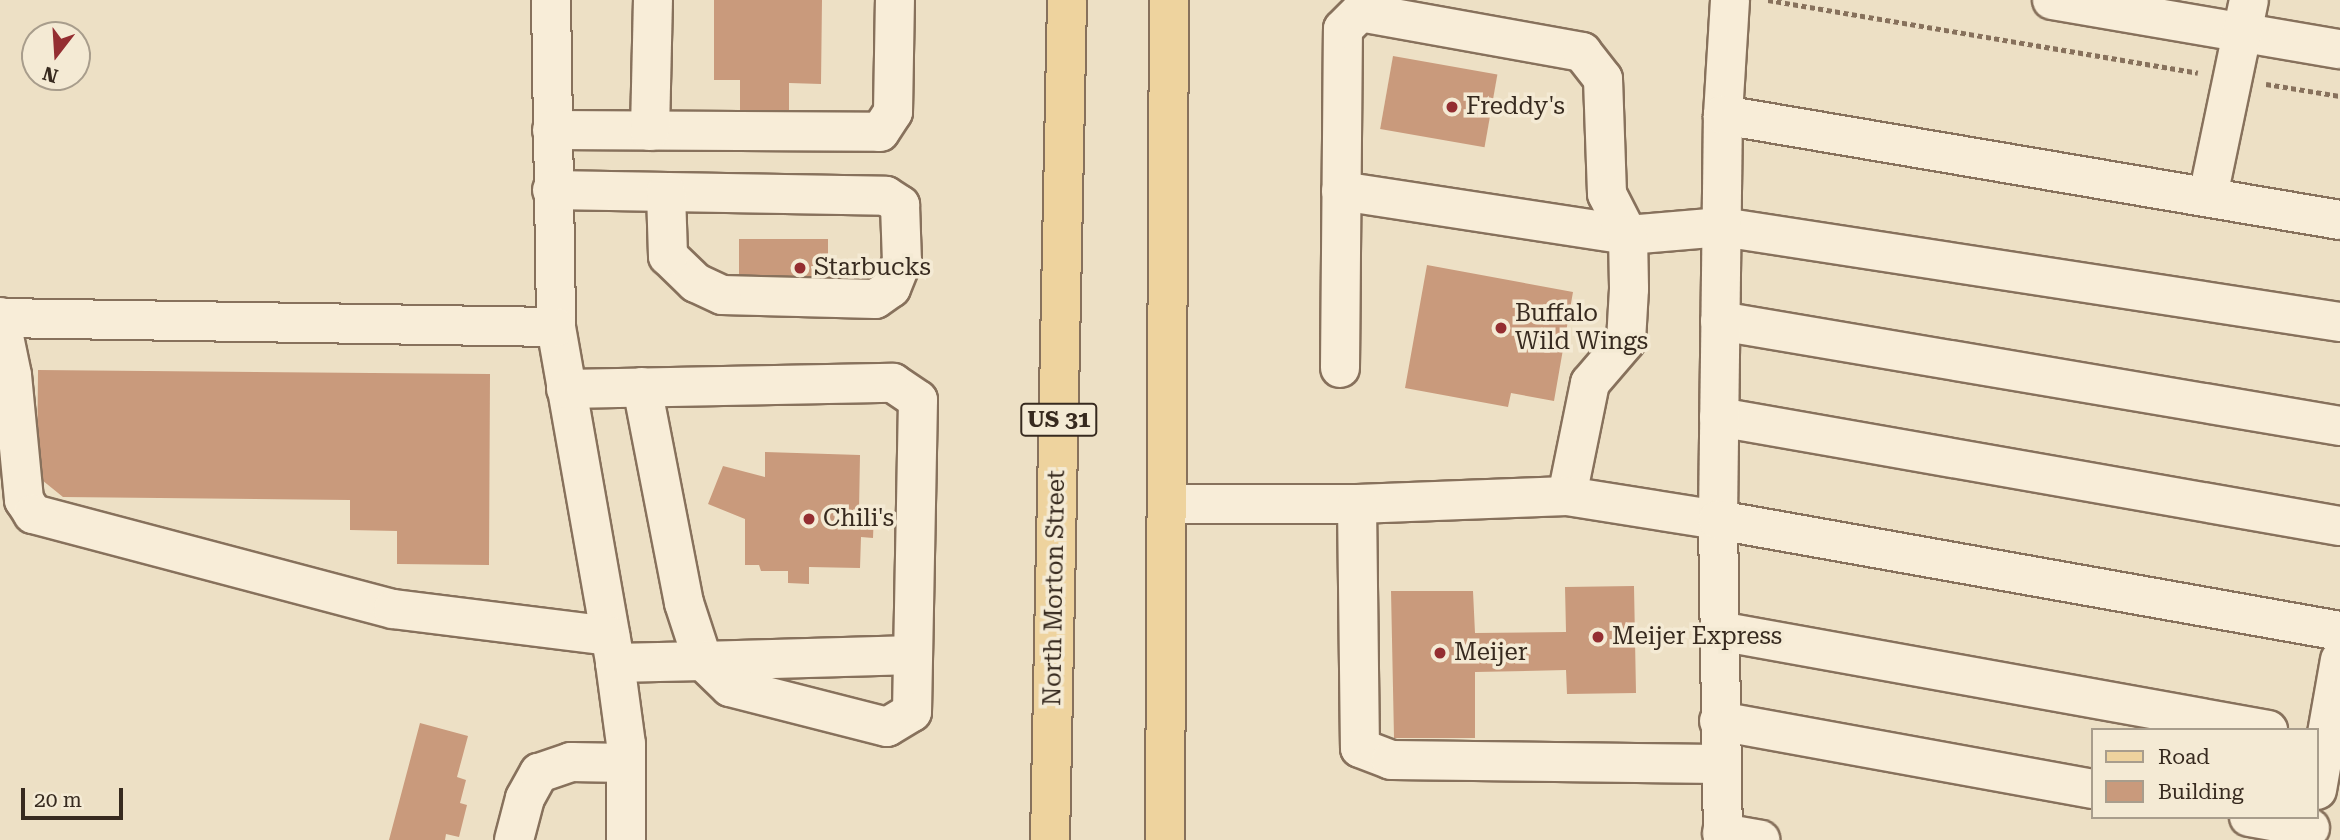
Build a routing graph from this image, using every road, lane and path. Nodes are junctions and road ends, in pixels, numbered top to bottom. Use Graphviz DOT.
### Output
graph roads {
  1 [pos="551,0"];
  2 [pos="653,0"];
  3 [pos="895,0"];
  4 [pos="1067,0"];
  5 [pos="1168,0"];
  6 [pos="1730,0"];
  7 [pos="1768,0"];
  8 [pos="2052,0"];
  9 [pos="2244,17"];
  10 [pos="2340,49"];
  11 [pos="2139,64"];
  12 [pos="2305,90"];
  13 [pos="2340,96"];
  14 [pos="1723,115"];
  15 [pos="551,130"];
  16 [pos="650,131"];
  17 [pos="552,190"];
  18 [pos="1341,191"];
  19 [pos="666,192"];
  20 [pos="2208,195"];
  21 [pos="2340,220"];
  22 [pos="1722,227"];
  23 [pos="1628,235"];
  24 [pos="0,318"];
  25 [pos="1720,321"];
  26 [pos="2340,322"];
  27 [pos="556,327"];
  28 [pos="1340,368"];
  29 [pos="642,387"];
  30 [pos="566,389"];
  31 [pos="1719,417"];
  32 [pos="2340,426"];
  33 [pos="1567,496"];
  34 [pos="1167,503"];
  35 [pos="1357,505"];
  36 [pos="1718,520"];
  37 [pos="2340,526"];
  38 [pos="1718,631"];
  39 [pos="2340,631"];
  40 [pos="613,650"];
  41 [pos="913,655"];
  42 [pos="2340,660"];
  43 [pos="703,662"];
  44 [pos="1719,721"];
  45 [pos="2257,728"];
  46 [pos="2322,739"];
  47 [pos="626,763"];
  48 [pos="1719,764"];
  49 [pos="2319,770"];
  50 [pos="2092,789"];
  51 [pos="2259,819"];
  52 [pos="2310,829"];
  53 [pos="1723,837"];
  54 [pos="514,840"];
  55 [pos="626,840"];
  56 [pos="1050,840"];
  57 [pos="1166,840"];
  58 [pos="1760,840"];
  1 -- 15 [label="street"];
  2 -- 16 [label="street"];
  3 -- 16 [label="street"];
  4 -- 56 [label="main road, North Morton Street / US 31"];
  5 -- 34 [label="main road"];
  6 -- 14 [label="street"];
  7 -- 11 [label="path"];
  8 -- 9 [label="street"];
  9 -- 10 [label="street"];
  9 -- 20 [label="street"];
  12 -- 13 [label="path"];
  14 -- 20 [label="street"];
  14 -- 22 [label="street"];
  15 -- 16 [label="street"];
  15 -- 17 [label="street"];
  17 -- 19 [label="street"];
  17 -- 27 [label="street"];
  18 -- 23 [label="street"];
  18 -- 23 [label="street"];
  18 -- 28 [label="street"];
  19 -- 19 [label="street"];
  20 -- 21 [label="street"];
  22 -- 23 [label="street"];
  22 -- 25 [label="street"];
  22 -- 26 [label="street"];
  23 -- 33 [label="street"];
  24 -- 27 [label="street"];
  24 -- 40 [label="street"];
  25 -- 31 [label="street"];
  25 -- 32 [label="street"];
  27 -- 30 [label="street"];
  29 -- 30 [label="street"];
  29 -- 41 [label="street"];
  29 -- 43 [label="street"];
  30 -- 40 [label="street"];
  31 -- 36 [label="street"];
  31 -- 37 [label="street"];
  33 -- 35 [label="street"];
  33 -- 36 [label="street"];
  34 -- 35 [label="street"];
  34 -- 57 [label="main road"];
  35 -- 48 [label="street"];
  36 -- 38 [label="street"];
  36 -- 39 [label="street"];
  38 -- 44 [label="street"];
  38 -- 45 [label="street"];
  40 -- 43 [label="street"];
  40 -- 47 [label="street"];
  41 -- 43 [label="street"];
  41 -- 43 [label="street"];
  42 -- 46 [label="street"];
  44 -- 48 [label="street"];
  44 -- 50 [label="street"];
  46 -- 49 [label="street"];
  47 -- 54 [label="street"];
  47 -- 55 [label="street"];
  48 -- 53 [label="street"];
  51 -- 52 [label="street"];
  53 -- 58 [label="street"];
}
